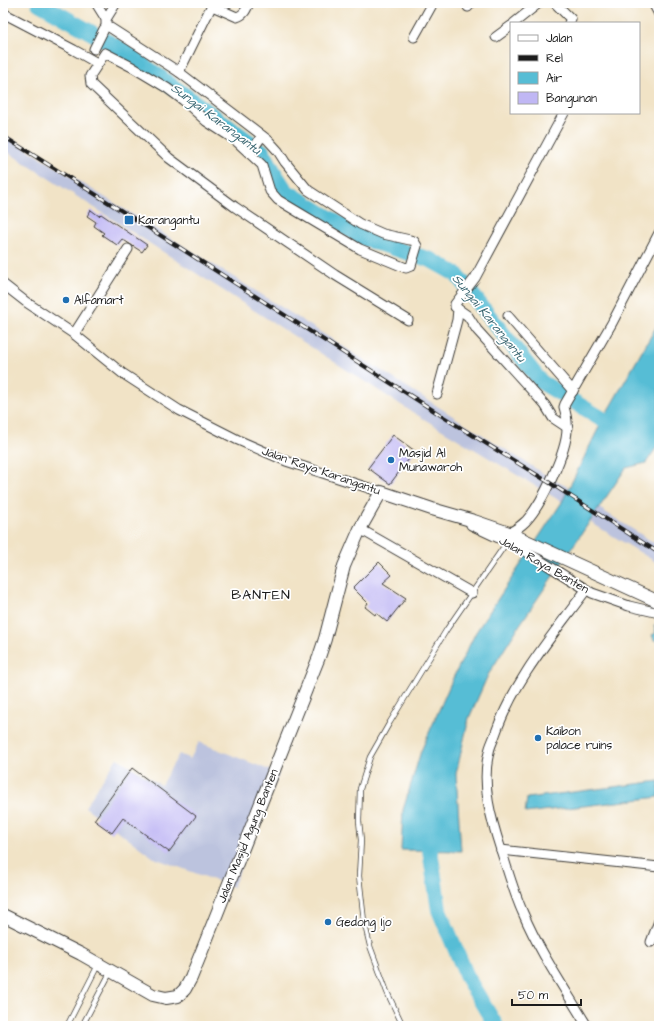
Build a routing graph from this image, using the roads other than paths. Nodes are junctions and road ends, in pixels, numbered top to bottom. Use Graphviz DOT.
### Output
graph roads {
  1 [pos="96,3"];
  2 [pos="116,3"];
  3 [pos="249,3"];
  4 [pos="434,3"];
  5 [pos="539,3"];
  6 [pos="555,3"];
  7 [pos="653,3"];
  8 [pos="212,4"];
  9 [pos="3,13"];
  10 [pos="659,14"];
  11 [pos="106,19"];
  12 [pos="515,22"];
  13 [pos="570,22"];
  14 [pos="510,27"];
  15 [pos="104,29"];
  16 [pos="414,37"];
  17 [pos="496,38"];
  18 [pos="94,49"];
  19 [pos="97,63"];
  20 [pos="179,72"];
  21 [pos="563,114"];
  22 [pos="261,137"];
  23 [pos="251,151"];
  24 [pos="659,233"];
  25 [pos="128,249"];
  26 [pos="3,284"];
  27 [pos="458,309"];
  28 [pos="508,316"];
  29 [pos="408,320"];
  30 [pos="74,334"];
  31 [pos="573,391"];
  32 [pos="437,394"];
  33 [pos="568,428"];
  34 [pos="381,492"];
  35 [pos="360,529"];
  36 [pos="508,538"];
  37 [pos="525,545"];
  38 [pos="580,565"];
  39 [pos="586,590"];
  40 [pos="472,593"];
  41 [pos="659,602"];
  42 [pos="659,613"];
  43 [pos="501,850"];
  44 [pos="659,867"];
  45 [pos="3,915"];
  46 [pos="659,920"];
  47 [pos="651,942"];
  48 [pos="99,964"];
  49 [pos="111,971"];
  50 [pos="67,1026"];
  51 [pos="82,1026"];
  52 [pos="403,1026"];
  53 [pos="587,1026"];
  1 -- 11 [label="street"];
  2 -- 11 [label="street"];
  3 -- 8 [label="street"];
  4 -- 16 [label="street"];
  5 -- 12 [label="street"];
  6 -- 13 [label="street"];
  7 -- 10 [label="street"];
  8 -- 20 [label="street"];
  9 -- 19 [label="street"];
  11 -- 20 [label="street"];
  14 -- 17 [label="street"];
  15 -- 18 [label="street"];
  19 -- 23 [label="street"];
  19 -- 29 [label="street"];
  20 -- 22 [label="street"];
  21 -- 27 [label="street"];
  22 -- 23 [label="street"];
  22 -- 23 [label="street"];
  24 -- 31 [label="street"];
  25 -- 30 [label="street"];
  26 -- 30 [label="street, Jalan Raya Karangantu"];
  27 -- 32 [label="street"];
  27 -- 33 [label="street"];
  28 -- 31 [label="street"];
  30 -- 34 [label="street, Jalan Raya Karangantu"];
  31 -- 33 [label="street"];
  33 -- 36 [label="street"];
  34 -- 35 [label="main road, Jalan Masjid Agung Banten"];
  34 -- 36 [label="main road, Jalan Raya Karangantu"];
  35 -- 40 [label="street"];
  35 -- 49 [label="main road, Jalan Masjid Agung Banten"];
  36 -- 37 [label="main road, Jalan Raya Karangantu"];
  36 -- 40 [label="lane"];
  37 -- 38 [label="main road, Jalan Raya Karangantu"];
  37 -- 39 [label="street, Jalan Raya Banten"];
  38 -- 41 [label="main road, Jalan Raya Banten"];
  39 -- 42 [label="street, Jalan Raya Banten"];
  39 -- 43 [label="street"];
  40 -- 52 [label="lane"];
  43 -- 44 [label="street"];
  43 -- 53 [label="street"];
  45 -- 48 [label="main road, Jalan Masjid Agung Banten"];
  46 -- 47 [label="street"];
  48 -- 49 [label="main road, Jalan Masjid Agung Banten"];
  48 -- 50 [label="lane"];
  49 -- 51 [label="lane"];
}
